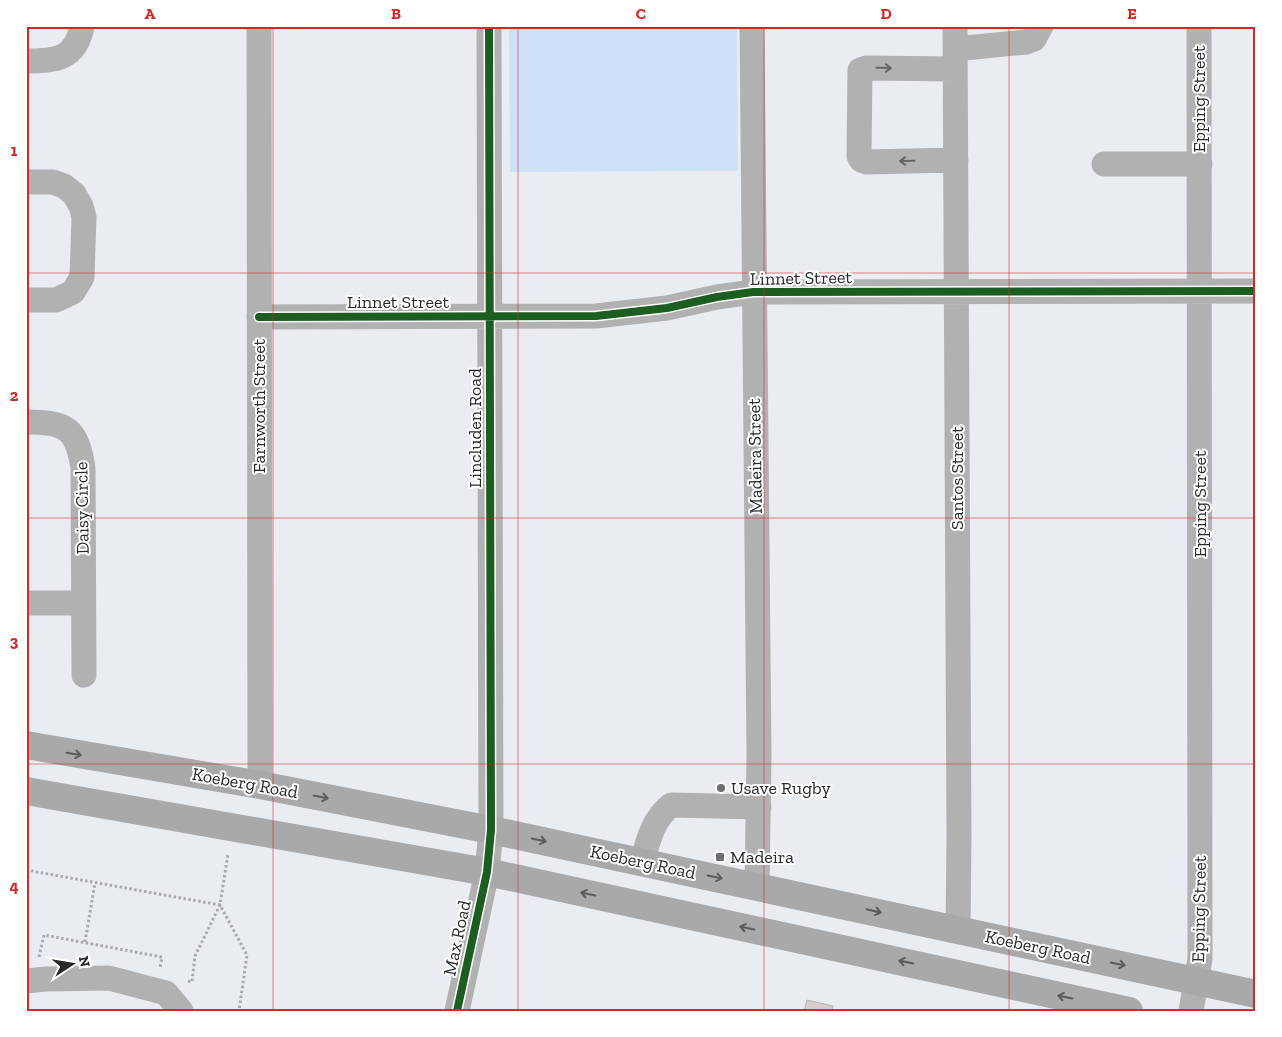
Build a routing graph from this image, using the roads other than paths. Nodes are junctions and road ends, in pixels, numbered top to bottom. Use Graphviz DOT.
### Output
graph roads {
  1 [pos="82,26"];
  2 [pos="258,26"];
  3 [pos="489,26"];
  4 [pos="752,26"];
  5 [pos="1041,26"];
  6 [pos="1199,26"];
  7 [pos="955,48"];
  8 [pos="26,60"];
  9 [pos="956,160"];
  10 [pos="1104,164"];
  11 [pos="1200,164"];
  12 [pos="26,182"];
  13 [pos="1256,291"];
  14 [pos="753,292"];
  15 [pos="1200,292"];
  16 [pos="956,293"];
  17 [pos="26,300"];
  18 [pos="259,317"];
  19 [pos="490,317"];
  20 [pos="26,422"];
  21 [pos="26,603"];
  22 [pos="82,603"];
  23 [pos="84,675"];
  24 [pos="26,746"];
  25 [pos="260,785"];
  26 [pos="26,790"];
  27 [pos="758,807"];
  28 [pos="491,830"];
  29 [pos="642,862"];
  30 [pos="487,872"];
  31 [pos="757,885"];
  32 [pos="958,930"];
  33 [pos="29,970"];
  34 [pos="1197,981"];
  35 [pos="1256,994"];
  36 [pos="181,1011"];
  37 [pos="457,1011"];
  38 [pos="1130,1011"];
  39 [pos="1191,1011"];
  1 -- 8 [label="street"];
  2 -- 18 [label="street, Farnworth Street"];
  3 -- 19 [label="street, Lincluden Road"];
  4 -- 14 [label="street, Madeira Street"];
  5 -- 7 [label="street"];
  6 -- 11 [label="street, Epping Street"];
  7 -- 9 [label="street, Santos Street"];
  9 -- 7 [label="street, one-way"];
  9 -- 16 [label="street, Santos Street"];
  10 -- 11 [label="street"];
  11 -- 15 [label="street, Epping Street"];
  12 -- 17 [label="street"];
  13 -- 15 [label="street, Linnet Street"];
  14 -- 16 [label="street, Linnet Street"];
  14 -- 19 [label="street, Linnet Street"];
  14 -- 27 [label="street, Madeira Street"];
  15 -- 16 [label="street, Linnet Street"];
  15 -- 34 [label="street, Epping Street"];
  16 -- 32 [label="street, Santos Street"];
  18 -- 19 [label="street, Linnet Street"];
  18 -- 25 [label="street, Farnworth Street"];
  19 -- 28 [label="street, Lincluden Road"];
  20 -- 22 [label="street, Daisy Circle"];
  21 -- 22 [label="street"];
  22 -- 23 [label="street, Daisy Circle"];
  24 -- 25 [label="main road, Koeberg Road, one-way"];
  25 -- 28 [label="main road, Koeberg Road, one-way"];
  26 -- 30 [label="main road"];
  27 -- 29 [label="street"];
  27 -- 31 [label="street, Madeira Street"];
  28 -- 29 [label="main road, Koeberg Road, one-way"];
  28 -- 30 [label="street, Lincluden Road"];
  29 -- 31 [label="main road, Koeberg Road, one-way"];
  30 -- 37 [label="street, Max Road"];
  38 -- 30 [label="main road, one-way"];
  31 -- 32 [label="main road, Koeberg Road, one-way"];
  32 -- 34 [label="main road, Koeberg Road, one-way"];
  33 -- 36 [label="street"];
  34 -- 35 [label="main road, Koeberg Road"];
  34 -- 39 [label="street, Epping Street"];
}
